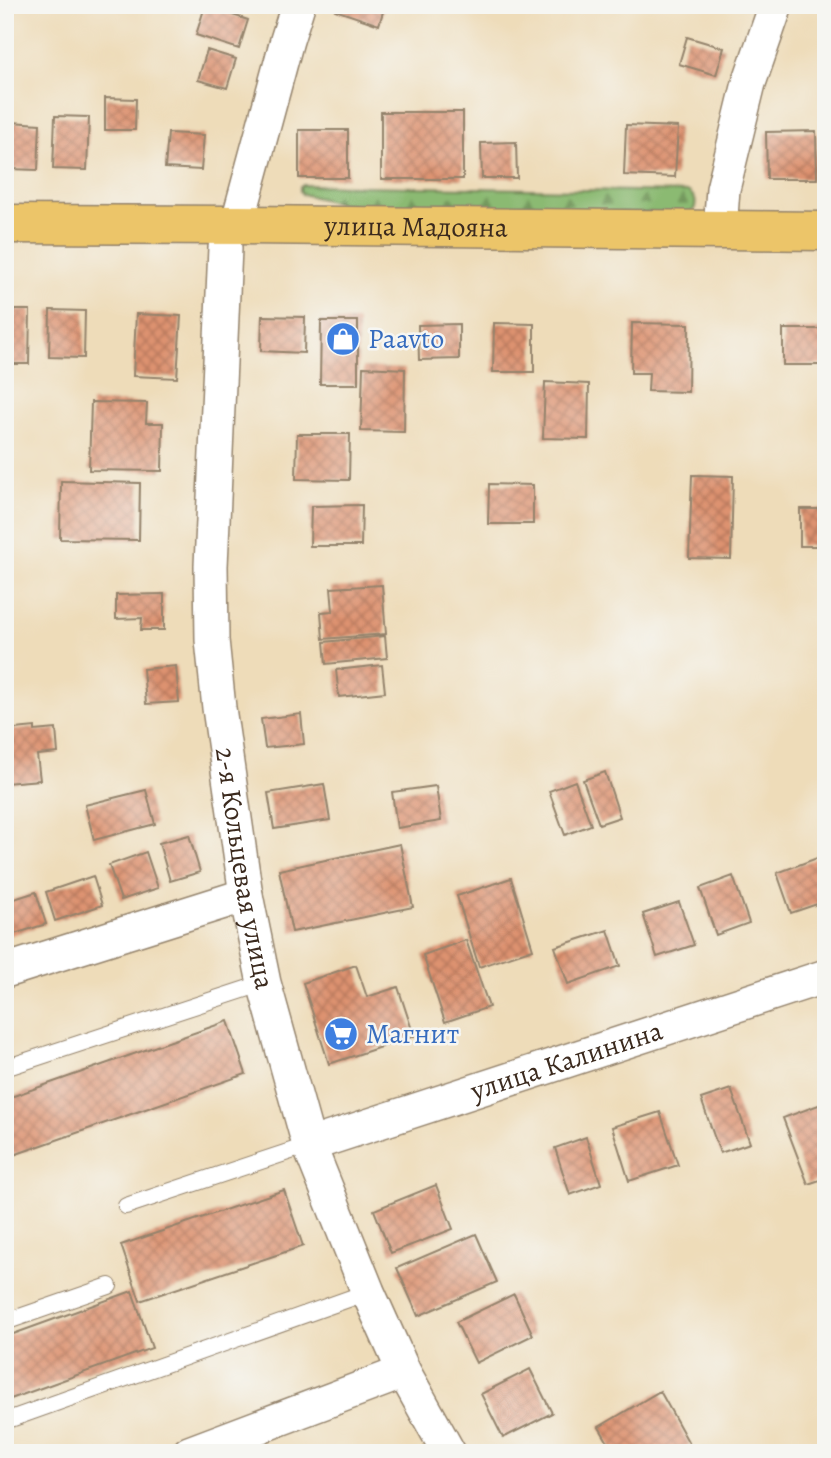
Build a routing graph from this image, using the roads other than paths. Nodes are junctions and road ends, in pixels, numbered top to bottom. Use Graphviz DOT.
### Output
graph roads {
  1 [pos="298,5"];
  2 [pos="776,5"];
  3 [pos="5,224"];
  4 [pos="720,230"];
  5 [pos="826,231"];
  6 [pos="231,236"];
  7 [pos="5,245"];
  8 [pos="826,253"];
  9 [pos="246,895"];
  10 [pos="5,971"];
  11 [pos="826,976"];
  12 [pos="264,983"];
  13 [pos="5,1069"];
  14 [pos="309,1145"];
  15 [pos="126,1206"];
  16 [pos="109,1286"];
  17 [pos="368,1292"];
  18 [pos="5,1322"];
  19 [pos="404,1371"];
  20 [pos="5,1421"];
  21 [pos="190,1453"];
  22 [pos="449,1453"];
  1 -- 6 [label="street, 2-я Кольцевая улица"];
  2 -- 4 [label="street"];
  3 -- 6 [label="main road, улица Мадояна"];
  4 -- 5 [label="main road, улица Мадояна"];
  4 -- 6 [label="main road, улица Мадояна"];
  6 -- 7 [label="main road, улица Мадояна"];
  6 -- 8 [label="main road, улица Мадояна"];
  6 -- 9 [label="street, 2-я Кольцевая улица"];
  9 -- 10 [label="street"];
  9 -- 12 [label="street, 2-я Кольцевая улица"];
  11 -- 14 [label="street, улица Калинина"];
  12 -- 13 [label="lane"];
  12 -- 14 [label="street, 2-я Кольцевая улица"];
  14 -- 15 [label="lane"];
  14 -- 17 [label="street, 2-я Кольцевая улица"];
  16 -- 18 [label="lane"];
  17 -- 19 [label="street, 2-я Кольцевая улица"];
  17 -- 20 [label="lane"];
  19 -- 21 [label="street"];
  19 -- 22 [label="street, 2-я Кольцевая улица"];
}
